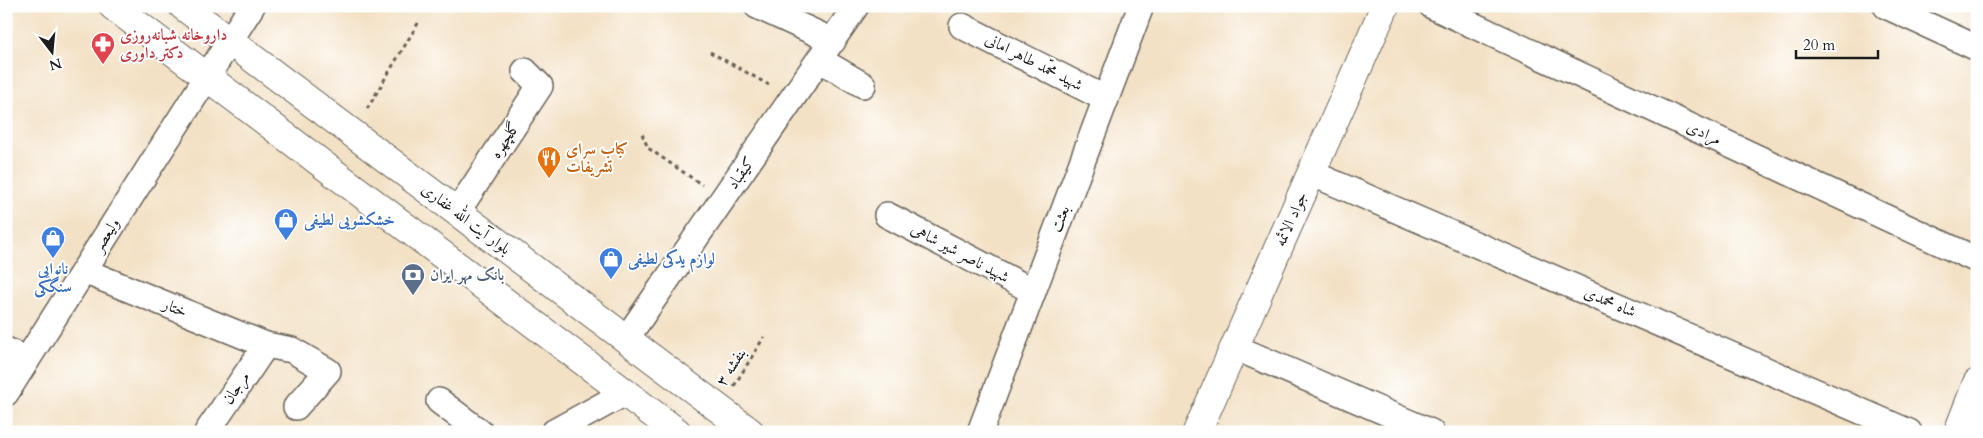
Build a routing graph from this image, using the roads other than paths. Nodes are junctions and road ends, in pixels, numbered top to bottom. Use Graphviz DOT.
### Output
graph roads {
  1 [pos="113,6"];
  2 [pos="183,6"];
  3 [pos="252,6"];
  4 [pos="757,6"];
  5 [pos="856,6"];
  6 [pos="1141,6"];
  7 [pos="1385,6"];
  8 [pos="1432,6"];
  9 [pos="1886,6"];
  10 [pos="962,26"];
  11 [pos="229,41"];
  12 [pos="1977,48"];
  13 [pos="826,50"];
  14 [pos="524,72"];
  15 [pos="206,77"];
  16 [pos="863,85"];
  17 [pos="1106,99"];
  18 [pos="1311,173"];
  19 [pos="457,212"];
  20 [pos="887,215"];
  21 [pos="1977,260"];
  22 [pos="84,271"];
  23 [pos="1033,291"];
  24 [pos="626,339"];
  25 [pos="266,345"];
  26 [pos="1234,347"];
  27 [pos="17,355"];
  28 [pos="1977,383"];
  29 [pos="6,393"];
  30 [pos="625,393"];
  31 [pos="439,401"];
  32 [pos="296,407"];
  33 [pos="664,427"];
  34 [pos="207,432"];
  35 [pos="480,432"];
  36 [pos="554,432"];
  37 [pos="750,432"];
  38 [pos="980,432"];
  39 [pos="1197,432"];
  40 [pos="1431,432"];
  41 [pos="1909,432"];
  42 [pos="1958,432"];
  1 -- 15 [label="main road"];
  2 -- 11 [label="main road, بلوار آیت الله غفاری"];
  3 -- 11 [label="street"];
  4 -- 13 [label="street"];
  5 -- 13 [label="street, کیقباد"];
  6 -- 17 [label="street, بعثت"];
  7 -- 18 [label="main road, جواد الائمه"];
  8 -- 21 [label="street, مرادی"];
  9 -- 12 [label="street"];
  10 -- 17 [label="street, شهید محمّد طاهر امانی"];
  11 -- 15 [label="street, ولیعصر"];
  11 -- 19 [label="main road, بلوار آیت الله غفاری"];
  13 -- 16 [label="street"];
  13 -- 24 [label="street, کیقباد"];
  14 -- 19 [label="street, گلچهره"];
  15 -- 22 [label="street, ولیعصر"];
  15 -- 30 [label="main road"];
  17 -- 23 [label="street, بعثت"];
  18 -- 26 [label="main road, جواد الائمه"];
  18 -- 41 [label="street, شاه محمدی"];
  19 -- 24 [label="main road, بلوار آیت الله غفاری"];
  20 -- 23 [label="street, شهید ناصر شیر شاهی"];
  22 -- 25 [label="street, ختار"];
  22 -- 27 [label="street, ولیعصر"];
  23 -- 38 [label="street, بعثت"];
  24 -- 37 [label="main road, بلوار آیت الله غفاری"];
  25 -- 32 [label="street, ختار"];
  25 -- 34 [label="street, مرجان"];
  26 -- 39 [label="main road, جواد الائمه"];
  26 -- 40 [label="street"];
  27 -- 29 [label="street, ولیعصر"];
  28 -- 42 [label="main road"];
  30 -- 33 [label="main road"];
  30 -- 36 [label="street"];
  31 -- 35 [label="street"];
}
